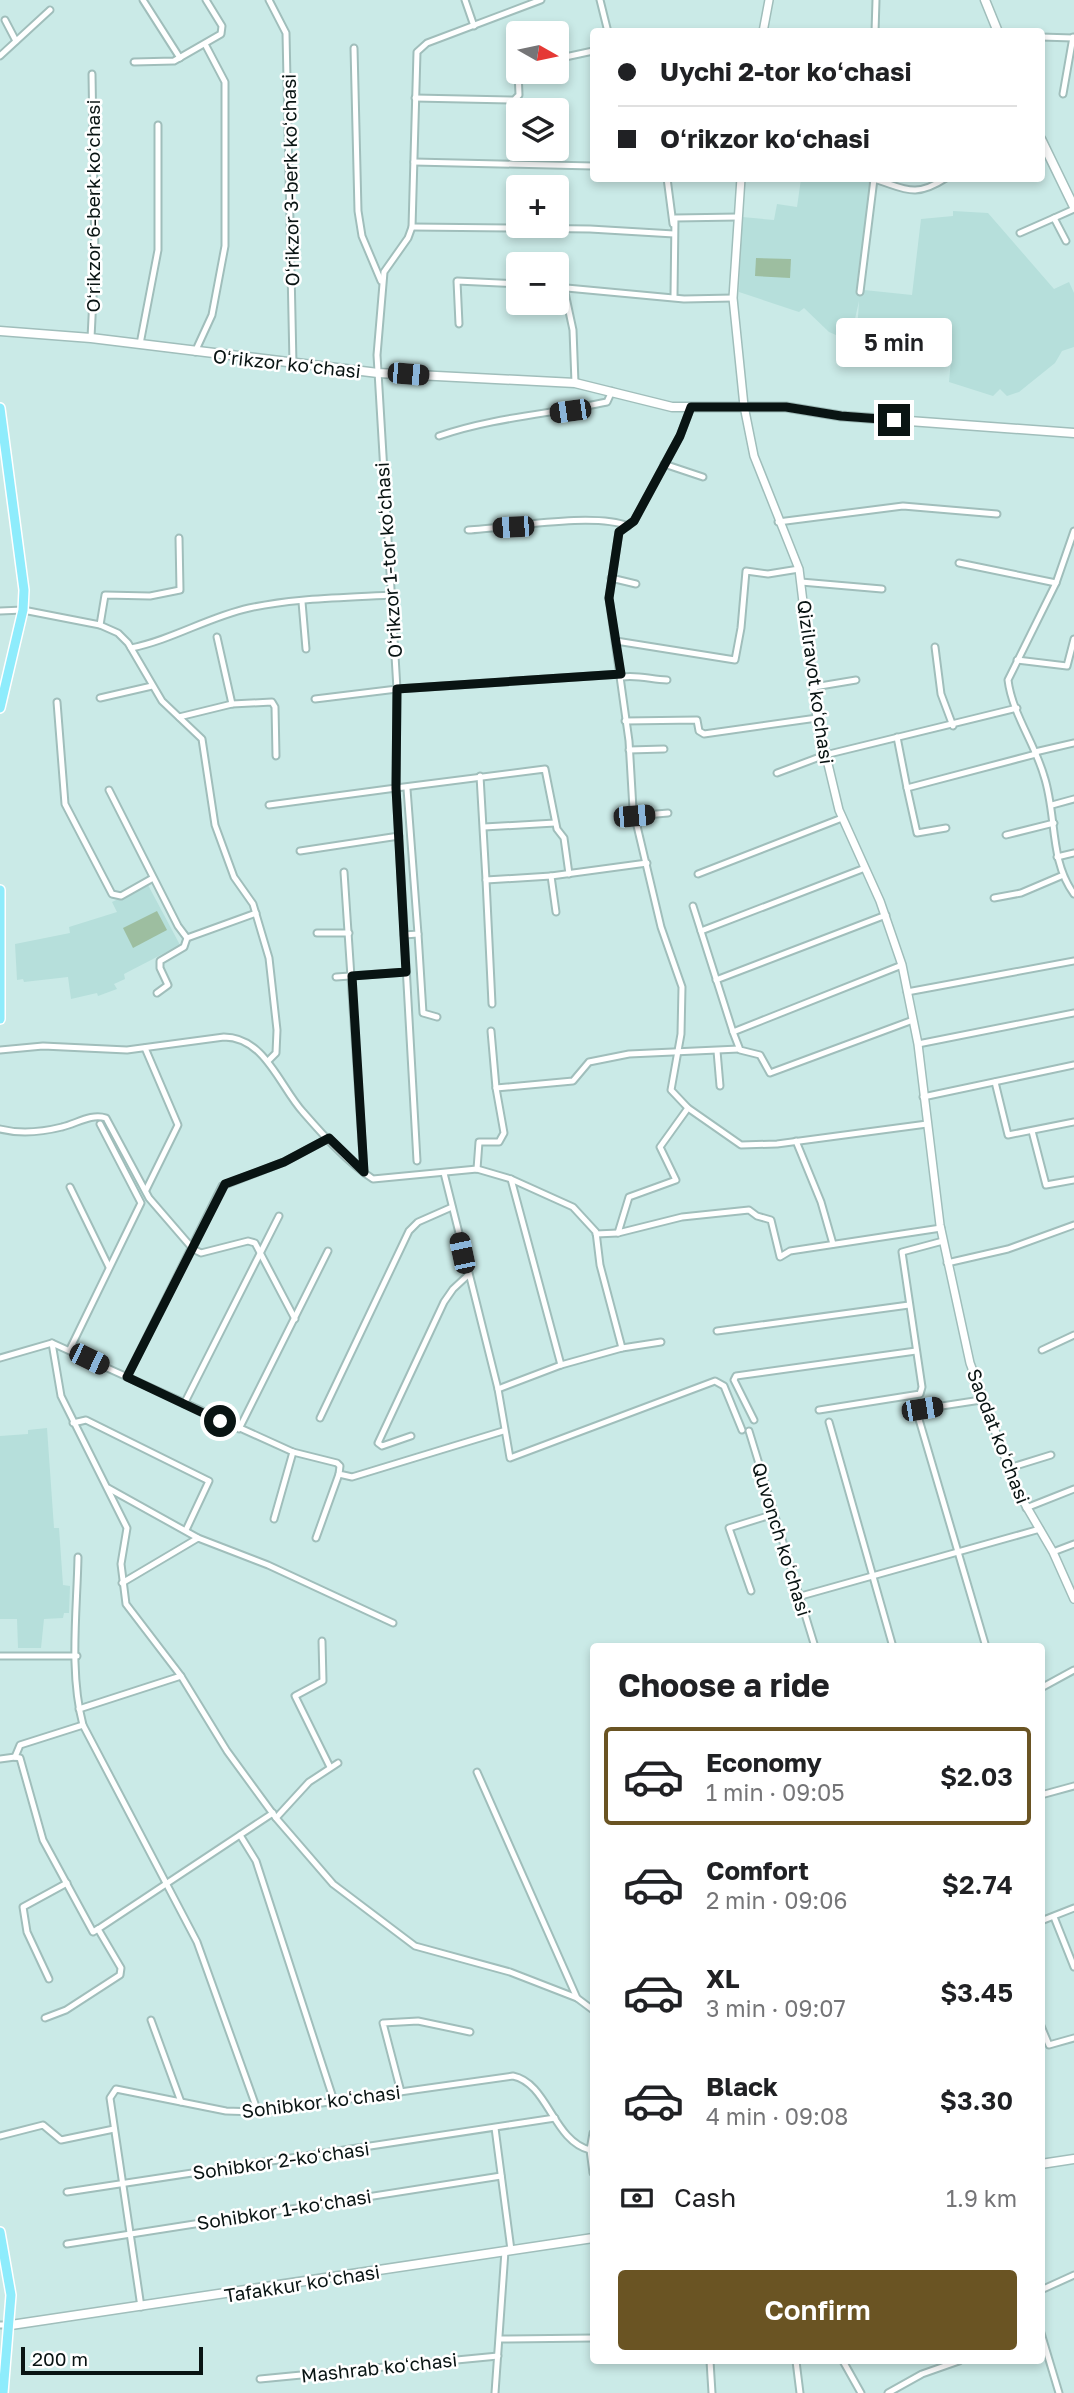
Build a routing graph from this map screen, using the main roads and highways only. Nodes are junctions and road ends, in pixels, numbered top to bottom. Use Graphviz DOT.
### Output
graph roads {
  1 [pos="985,0"];
  2 [pos="994,28"];
  3 [pos="1045,147"];
  4 [pos="1074,208"];
  5 [pos="0,331"];
  6 [pos="0,408"];
  7 [pos="1074,433"];
  8 [pos="0,708"];
  9 [pos="0,890"];
  10 [pos="0,1019"];
  11 [pos="1074,2159"];
  12 [pos="1045,2163"];
  13 [pos="0,2232"];
  14 [pos="590,2238"];
  15 [pos="10,2325"];
  16 [pos="3,2393"];
  1 -- 2 [label="main road"];
  3 -- 4 [label="main road"];
  5 -- 7 [label="main road, Oʻrikzor koʻchasi"];
  6 -- 8 [label="main road"];
  9 -- 10 [label="main road"];
  11 -- 12 [label="main road"];
  13 -- 15 [label="main road"];
  14 -- 15 [label="main road, Tafakkur koʻchasi"];
  15 -- 16 [label="main road"];
}
